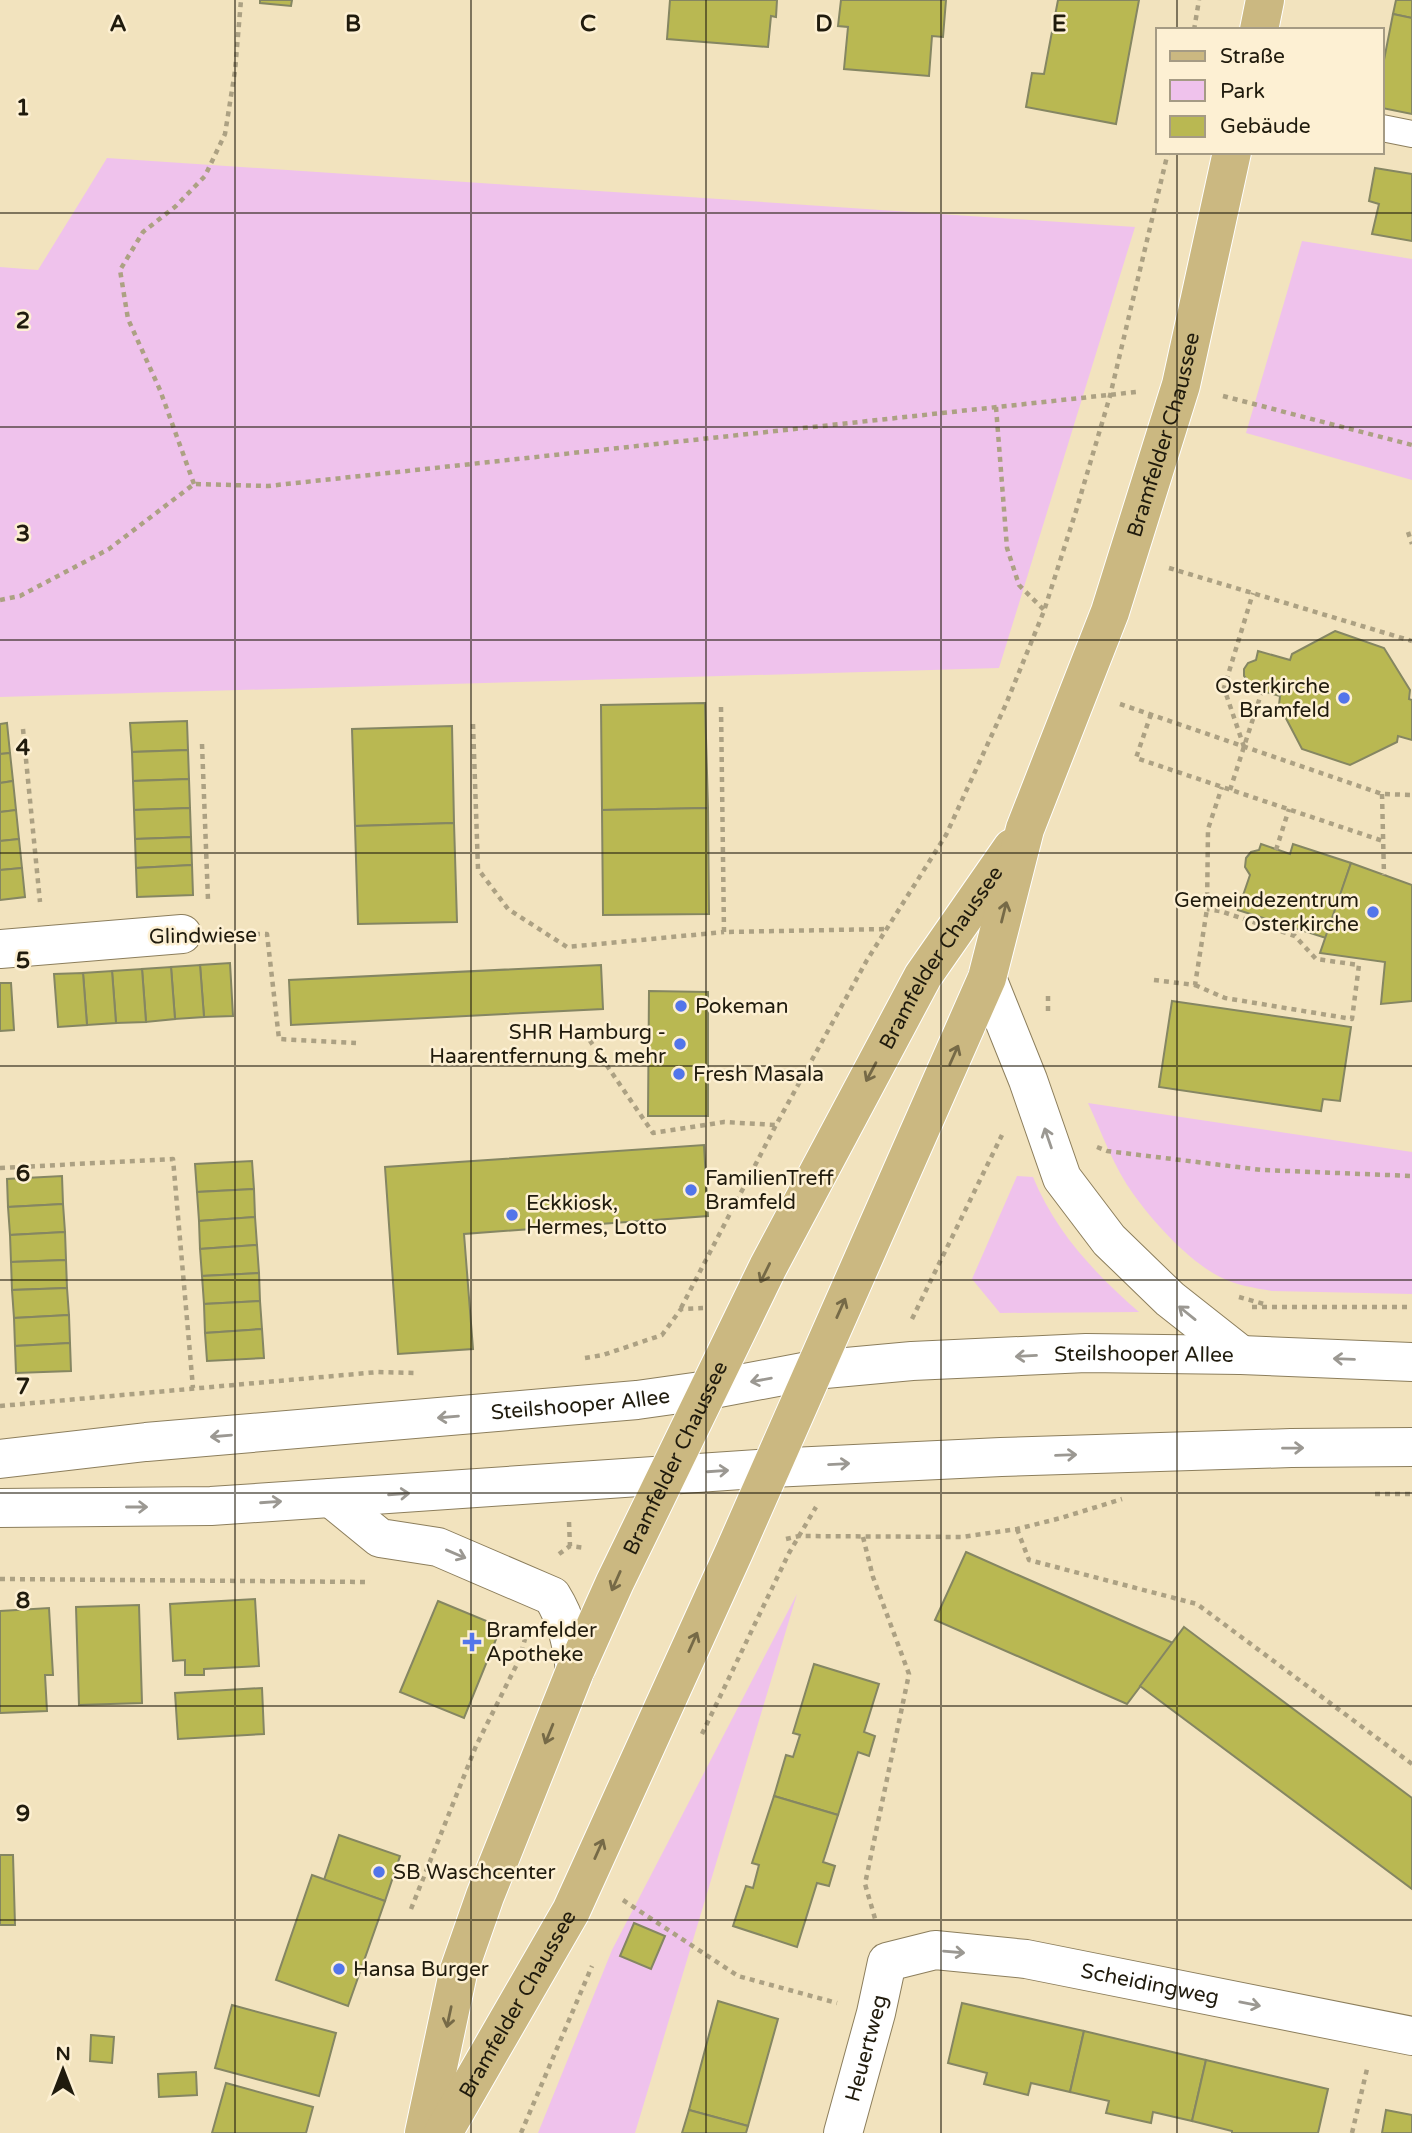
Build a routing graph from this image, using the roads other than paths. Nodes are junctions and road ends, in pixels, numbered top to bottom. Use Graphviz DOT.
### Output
graph roads {
  1 [pos="1265,0"];
  2 [pos="1259,28"];
  3 [pos="1384,128"];
  4 [pos="1412,134"];
  5 [pos="1232,154"];
  6 [pos="1025,829"];
  7 [pos="196,934"];
  8 [pos="0,949"];
  9 [pos="987,978"];
  10 [pos="1241,1355"];
  11 [pos="1412,1362"];
  12 [pos="814,1370"];
  13 [pos="708,1390"];
  14 [pos="1412,1447"];
  15 [pos="0,1460"];
  16 [pos="771,1468"];
  17 [pos="666,1475"];
  18 [pos="331,1498"];
  19 [pos="0,1508"];
  20 [pos="575,1671"];
  21 [pos="887,1962"];
  22 [pos="1394,2032"];
  23 [pos="424,2133"];
  24 [pos="443,2133"];
  25 [pos="843,2133"];
  1 -- 2 [label="main road"];
  3 -- 4 [label="lane"];
  5 -- 6 [label="main road, Bramfelder Chaussee"];
  9 -- 6 [label="main road, Bramfelder Chaussee, one-way"];
  6 -- 13 [label="main road, Bramfelder Chaussee, one-way"];
  7 -- 8 [label="main road, Glindwiese"];
  10 -- 9 [label="main road, one-way"];
  12 -- 9 [label="main road, Bramfelder Chaussee, one-way"];
  11 -- 10 [label="main road, Steilshooper Allee, one-way"];
  10 -- 12 [label="main road, Steilshooper Allee, one-way"];
  12 -- 13 [label="main road, Steilshooper Allee, one-way"];
  12 -- 16 [label="main road, Bramfelder Chaussee"];
  13 -- 15 [label="main road, Steilshooper Allee, one-way"];
  13 -- 17 [label="main road, Bramfelder Chaussee"];
  16 -- 14 [label="main road, one-way"];
  17 -- 16 [label="main road, one-way"];
  24 -- 16 [label="main road, Bramfelder Chaussee, one-way"];
  18 -- 17 [label="main road, one-way"];
  17 -- 20 [label="main road, Bramfelder Chaussee, one-way"];
  19 -- 18 [label="main road, one-way"];
  18 -- 20 [label="main road, one-way"];
  20 -- 23 [label="main road, Bramfelder Chaussee, one-way"];
  21 -- 22 [label="main road, Scheidingweg, one-way"];
  21 -- 25 [label="main road, Heuertweg"];
}
